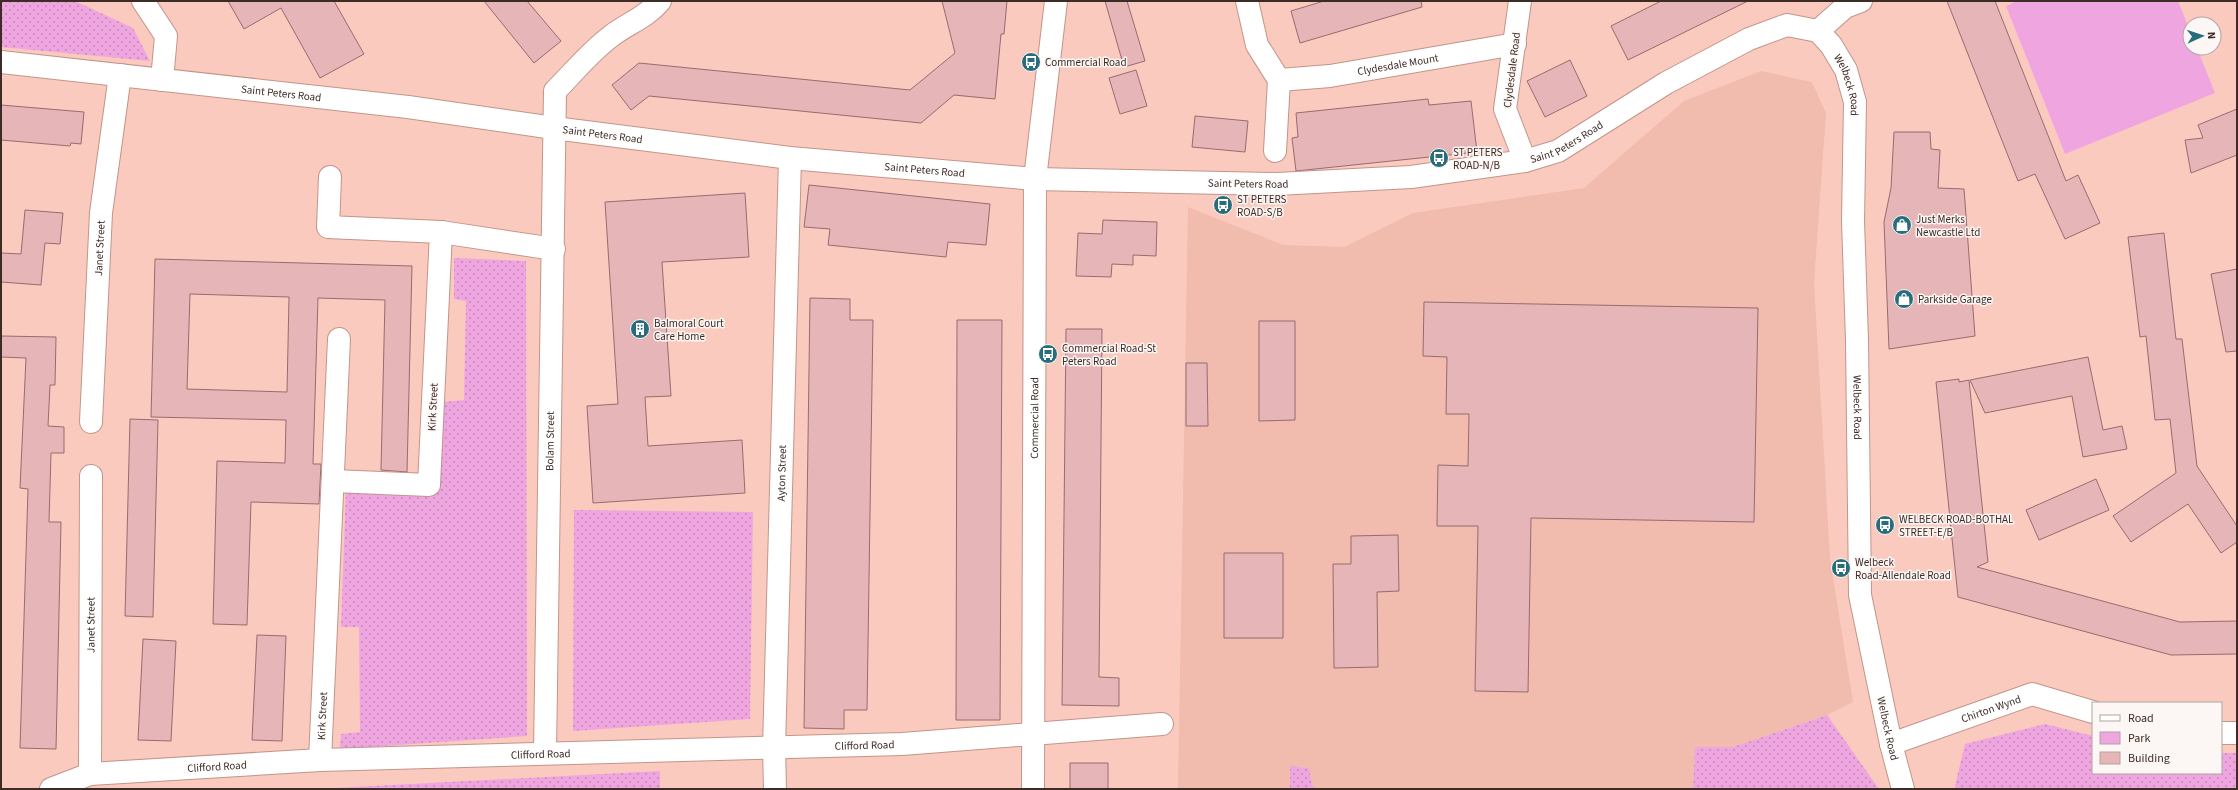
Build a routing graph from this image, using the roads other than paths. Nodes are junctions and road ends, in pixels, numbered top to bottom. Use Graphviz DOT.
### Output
graph roads {
  1 [pos="143,1"];
  2 [pos="660,1"];
  3 [pos="1056,1"];
  4 [pos="1247,1"];
  5 [pos="1520,1"];
  6 [pos="1862,1"];
  7 [pos="1818,31"];
  8 [pos="1516,44"];
  9 [pos="1,62"];
  10 [pos="120,75"];
  11 [pos="162,80"];
  12 [pos="1279,80"];
  13 [pos="554,128"];
  14 [pos="1275,151"];
  15 [pos="790,158"];
  16 [pos="1525,161"];
  17 [pos="330,178"];
  18 [pos="1035,179"];
  19 [pos="440,232"];
  20 [pos="554,249"];
  21 [pos="339,339"];
  22 [pos="91,422"];
  23 [pos="91,476"];
  24 [pos="333,481"];
  25 [pos="2092,712"];
  26 [pos="1162,724"];
  27 [pos="2237,732"];
  28 [pos="1033,733"];
  29 [pos="2222,733"];
  30 [pos="1891,744"];
  31 [pos="774,748"];
  32 [pos="545,753"];
  33 [pos="320,760"];
  34 [pos="90,774"];
  35 [pos="51,789"];
  36 [pos="775,789"];
  37 [pos="1034,789"];
  38 [pos="1903,789"];
  1 -- 11 [label="street"];
  2 -- 13 [label="street, Bolam Street"];
  3 -- 18 [label="street, Commercial Road"];
  4 -- 12 [label="street"];
  5 -- 8 [label="street, Clydesdale Road"];
  6 -- 7 [label="street"];
  7 -- 16 [label="street, Saint Peters Road"];
  7 -- 30 [label="street, Welbeck Road"];
  8 -- 12 [label="street, Clydesdale Mount"];
  8 -- 16 [label="street, Clydesdale Road"];
  9 -- 10 [label="street, Saint Peters Road"];
  10 -- 11 [label="street, Saint Peters Road"];
  10 -- 22 [label="street, Janet Street"];
  11 -- 13 [label="street, Saint Peters Road"];
  12 -- 14 [label="street"];
  13 -- 15 [label="street, Saint Peters Road"];
  13 -- 20 [label="street, Bolam Street"];
  15 -- 18 [label="street, Saint Peters Road"];
  15 -- 31 [label="street, Ayton Street"];
  16 -- 18 [label="street, Saint Peters Road"];
  17 -- 19 [label="street"];
  18 -- 28 [label="street, Commercial Road"];
  19 -- 20 [label="street"];
  19 -- 24 [label="street, Kirk Street"];
  20 -- 32 [label="street, Bolam Street"];
  21 -- 24 [label="street, Kirk Street"];
  23 -- 34 [label="street, Janet Street"];
  24 -- 33 [label="street, Kirk Street"];
  25 -- 30 [label="street, Chirton Wynd"];
  26 -- 28 [label="street, Clifford Road"];
  27 -- 29 [label="street"];
  28 -- 31 [label="street, Clifford Road"];
  28 -- 37 [label="street, Commercial Road"];
  30 -- 38 [label="street, Welbeck Road"];
  31 -- 32 [label="street, Clifford Road"];
  31 -- 36 [label="street, Ayton Street"];
  32 -- 33 [label="street, Clifford Road"];
  33 -- 34 [label="street, Clifford Road"];
  34 -- 35 [label="street, Clifford Road"];
}
